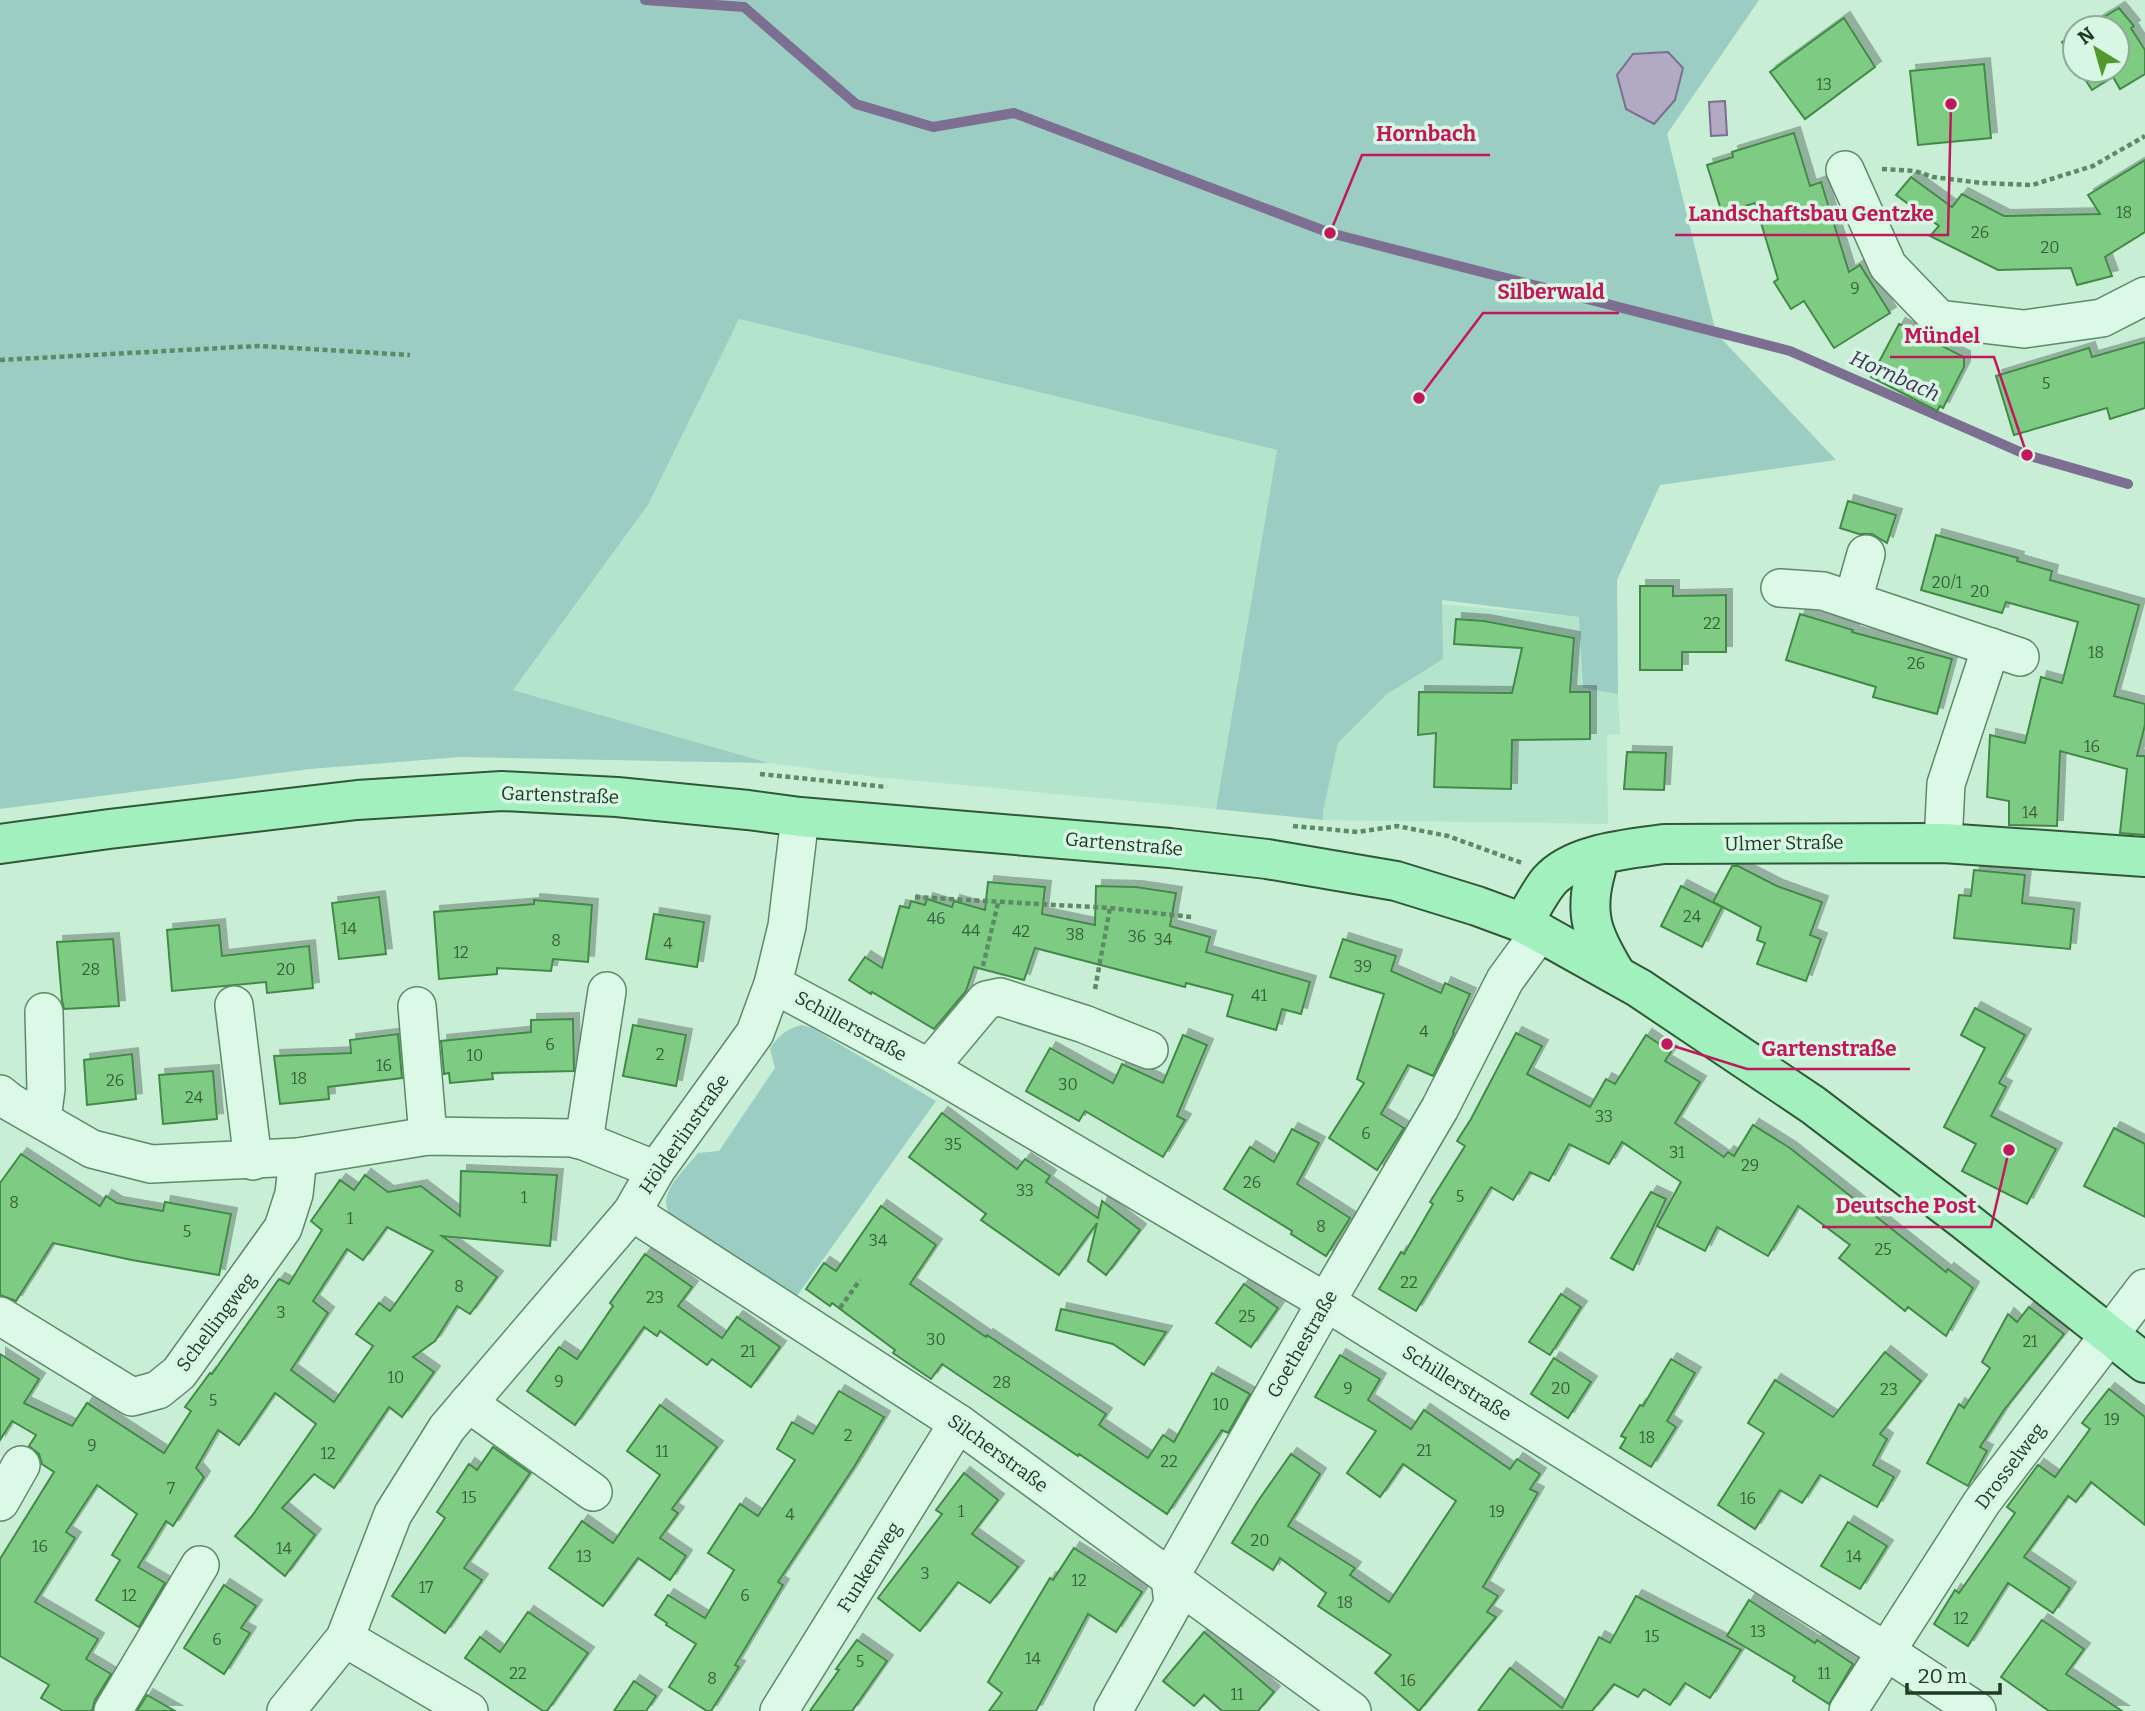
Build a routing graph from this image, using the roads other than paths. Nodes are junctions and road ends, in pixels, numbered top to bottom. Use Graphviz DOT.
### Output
graph roads {
  1 [pos="1845,170"];
  2 [pos="2145,296"];
  3 [pos="1866,555"];
  4 [pos="1780,588"];
  5 [pos="1853,600"];
  6 [pos="800,817"];
  7 [pos="1942,842"];
  8 [pos="0,844"];
  9 [pos="2145,857"];
  10 [pos="1611,860"];
  11 [pos="1532,928"];
  12 [pos="1616,974"];
  13 [pos="773,984"];
  14 [pos="607,991"];
  15 [pos="234,1005"];
  16 [pos="417,1006"];
  17 [pos="44,1012"];
  18 [pos="1149,1050"];
  19 [pos="929,1068"];
  20 [pos="3,1103"];
  21 [pos="42,1119"];
  22 [pos="428,1136"];
  23 [pos="584,1141"];
  24 [pos="298,1157"];
  25 [pos="253,1161"];
  26 [pos="656,1170"];
  27 [pos="632,1212"];
  28 [pos="2145,1288"];
  29 [pos="1326,1302"];
  30 [pos="0,1316"];
  31 [pos="2109,1335"];
  32 [pos="2145,1363"];
  33 [pos="468,1403"];
  34 [pos="958,1423"];
  35 [pos="22,1465"];
  36 [pos="593,1492"];
  37 [pos="0,1502"];
  38 [pos="200,1565"];
  39 [pos="1170,1577"];
  40 [pos="345,1638"];
  41 [pos="1887,1652"];
  42 [pos="113,1711"];
  43 [pos="286,1711"];
  44 [pos="469,1711"];
  45 [pos="779,1711"];
  46 [pos="1113,1711"];
  47 [pos="1352,1711"];
  48 [pos="1848,1711"];
  49 [pos="1977,1711"];
  1 -- 2 [label="street"];
  3 -- 5 [label="street"];
  4 -- 5 [label="street"];
  5 -- 7 [label="street"];
  6 -- 8 [label="main road, Gartenstraße"];
  6 -- 11 [label="main road, Gartenstraße"];
  6 -- 13 [label="street, Hölderlinstraße"];
  7 -- 9 [label="main road, Ulmer Straße"];
  7 -- 10 [label="main road, Ulmer Straße"];
  10 -- 11 [label="main road, Ulmer Straße"];
  10 -- 12 [label="main road"];
  11 -- 12 [label="main road, Gartenstraße"];
  11 -- 29 [label="street, Goethestraße"];
  12 -- 31 [label="main road, Gartenstraße"];
  13 -- 19 [label="street, Schillerstraße"];
  13 -- 26 [label="street, Hölderlinstraße"];
  14 -- 23 [label="street"];
  15 -- 25 [label="street"];
  16 -- 22 [label="street"];
  17 -- 21 [label="street"];
  18 -- 19 [label="street, Schillerstraße"];
  19 -- 29 [label="street, Schillerstraße"];
  20 -- 21 [label="street"];
  21 -- 25 [label="street"];
  22 -- 23 [label="street"];
  22 -- 24 [label="street"];
  23 -- 26 [label="street"];
  24 -- 25 [label="street"];
  24 -- 30 [label="street, Schellingweg"];
  26 -- 27 [label="street, Hölderlinstraße"];
  27 -- 33 [label="street, Hölderlinstraße"];
  27 -- 34 [label="street, Silcherstraße"];
  28 -- 31 [label="street, Drosselweg"];
  29 -- 39 [label="street, Goethestraße"];
  29 -- 41 [label="street, Schillerstraße"];
  31 -- 32 [label="main road, Gartenstraße"];
  31 -- 41 [label="street, Drosselweg"];
  33 -- 36 [label="street"];
  33 -- 40 [label="street, Hölderlinstraße"];
  34 -- 39 [label="street, Silcherstraße"];
  34 -- 45 [label="street, Funkenweg"];
  35 -- 37 [label="street"];
  38 -- 42 [label="street"];
  39 -- 46 [label="street, Goethestraße"];
  39 -- 47 [label="street, Silcherstraße"];
  40 -- 43 [label="street, Hölderlinstraße"];
  40 -- 44 [label="street"];
  41 -- 48 [label="street, Drosselweg"];
  41 -- 49 [label="street, Schillerstraße"];
}
